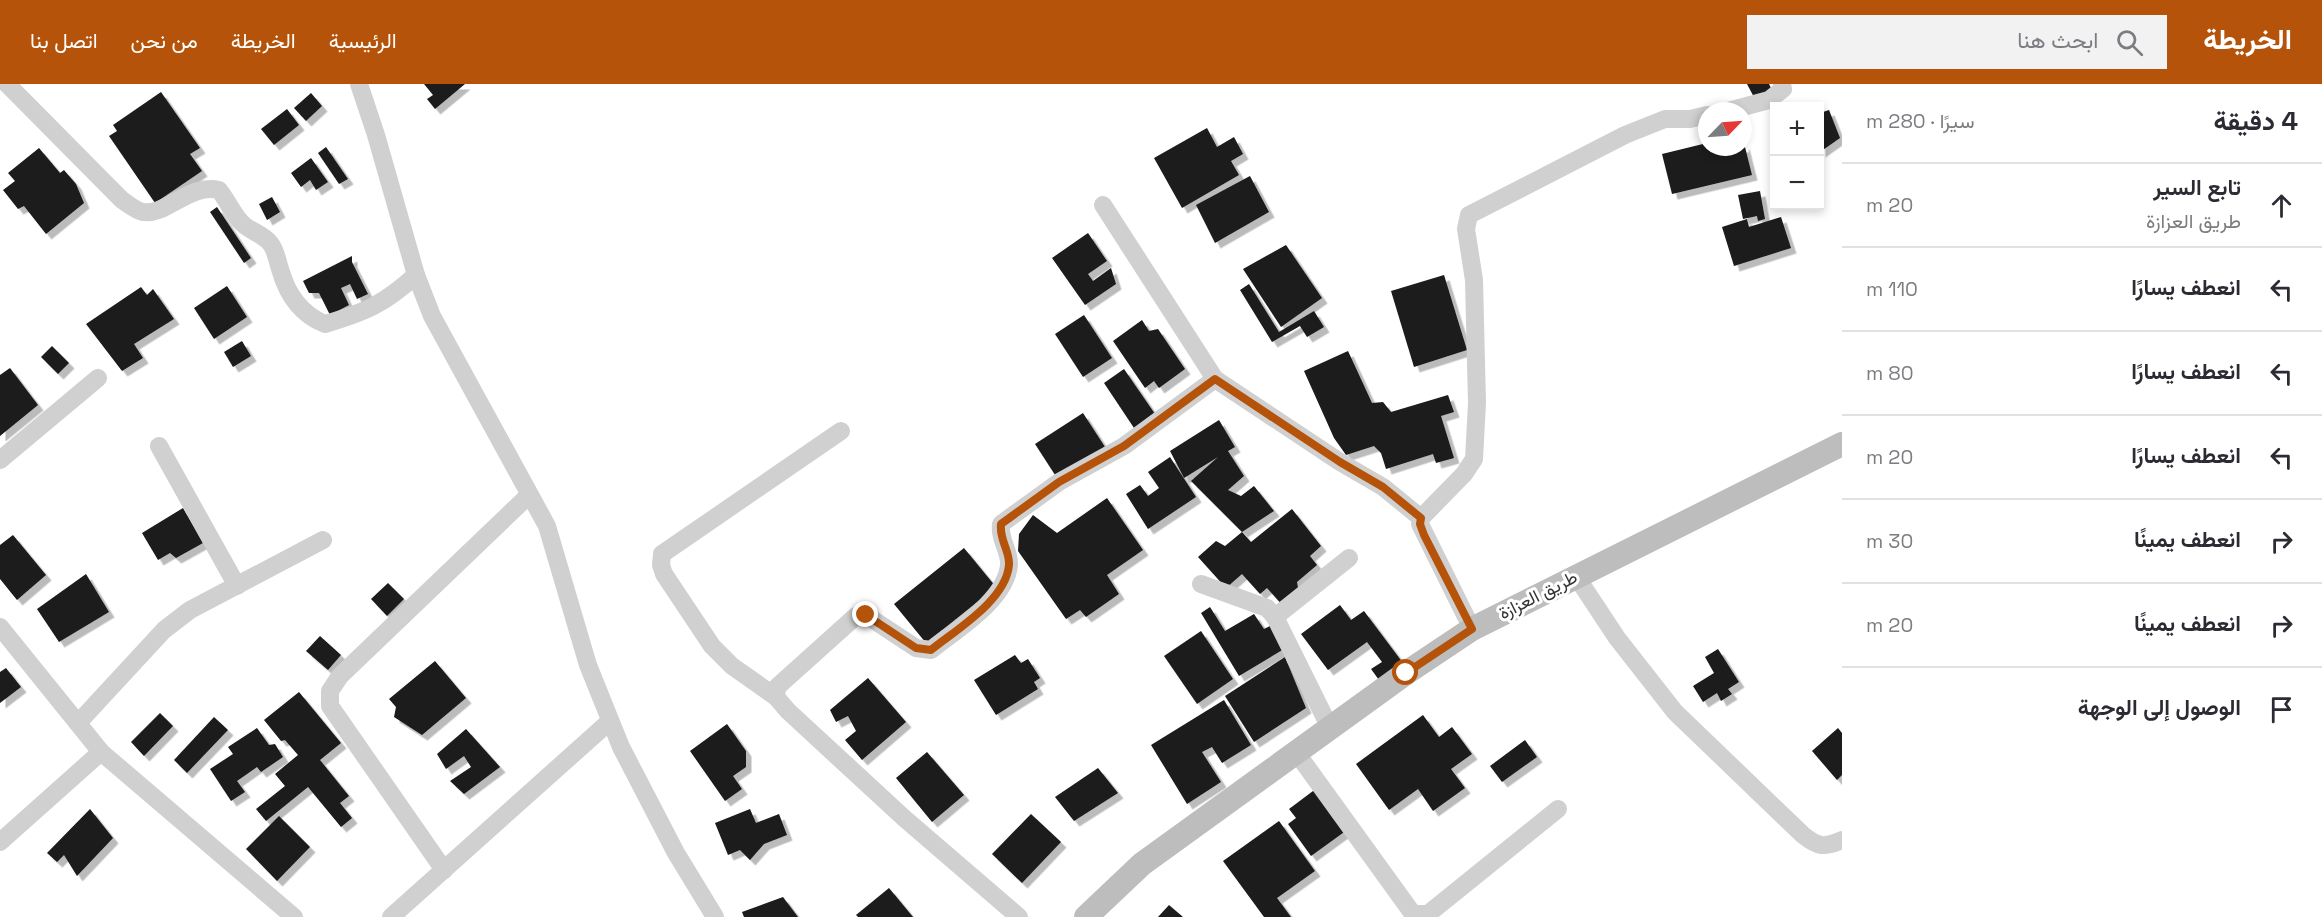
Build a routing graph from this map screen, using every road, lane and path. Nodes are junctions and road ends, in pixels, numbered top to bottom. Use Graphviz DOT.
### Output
graph roads {
  1 [pos="7,84"];
  2 [pos="358,84"];
  3 [pos="1782,84"];
  4 [pos="1752,104"];
  5 [pos="1698,117"];
  6 [pos="1103,205"];
  7 [pos="416,275"];
  8 [pos="98,378"];
  9 [pos="1215,379"];
  10 [pos="841,431"];
  11 [pos="1842,444"];
  12 [pos="159,447"];
  13 [pos="0,459"];
  14 [pos="528,496"];
  15 [pos="1421,518"];
  16 [pos="323,540"];
  17 [pos="1349,558"];
  18 [pos="1576,576"];
  19 [pos="1201,584"];
  20 [pos="237,586"];
  21 [pos="1275,617"];
  22 [pos="0,627"];
  23 [pos="1472,629"];
  24 [pos="776,697"];
  25 [pos="610,721"];
  26 [pos="78,723"];
  27 [pos="1330,728"];
  28 [pos="101,752"];
  29 [pos="1296,752"];
  30 [pos="1558,809"];
  31 [pos="1842,840"];
  32 [pos="0,842"];
  33 [pos="444,870"];
  34 [pos="294,917"];
  35 [pos="391,917"];
  36 [pos="715,917"];
  37 [pos="1019,917"];
  38 [pos="1086,917"];
  1 -- 7 [label="street"];
  2 -- 7 [label="street"];
  3 -- 4 [label="street"];
  5 -- 15 [label="street"];
  6 -- 9 [label="street"];
  7 -- 14 [label="street"];
  8 -- 13 [label="street"];
  9 -- 15 [label="street"];
  9 -- 24 [label="street"];
  10 -- 24 [label="street"];
  11 -- 18 [label="street, طريق العزازة"];
  12 -- 20 [label="street"];
  14 -- 25 [label="street"];
  14 -- 33 [label="street"];
  15 -- 23 [label="street"];
  16 -- 20 [label="street"];
  17 -- 21 [label="street"];
  18 -- 23 [label="street, طريق العزازة"];
  18 -- 31 [label="street"];
  19 -- 21 [label="street"];
  20 -- 26 [label="street"];
  21 -- 27 [label="street"];
  22 -- 26 [label="street"];
  23 -- 27 [label="street, طريق العزازة"];
  24 -- 37 [label="street"];
  25 -- 33 [label="street"];
  25 -- 36 [label="street"];
  26 -- 28 [label="street"];
  27 -- 29 [label="street, طريق العزازة"];
  28 -- 32 [label="street"];
  28 -- 34 [label="street"];
  29 -- 30 [label="street"];
  29 -- 38 [label="street, طريق العزازة"];
  33 -- 35 [label="street"];
}
